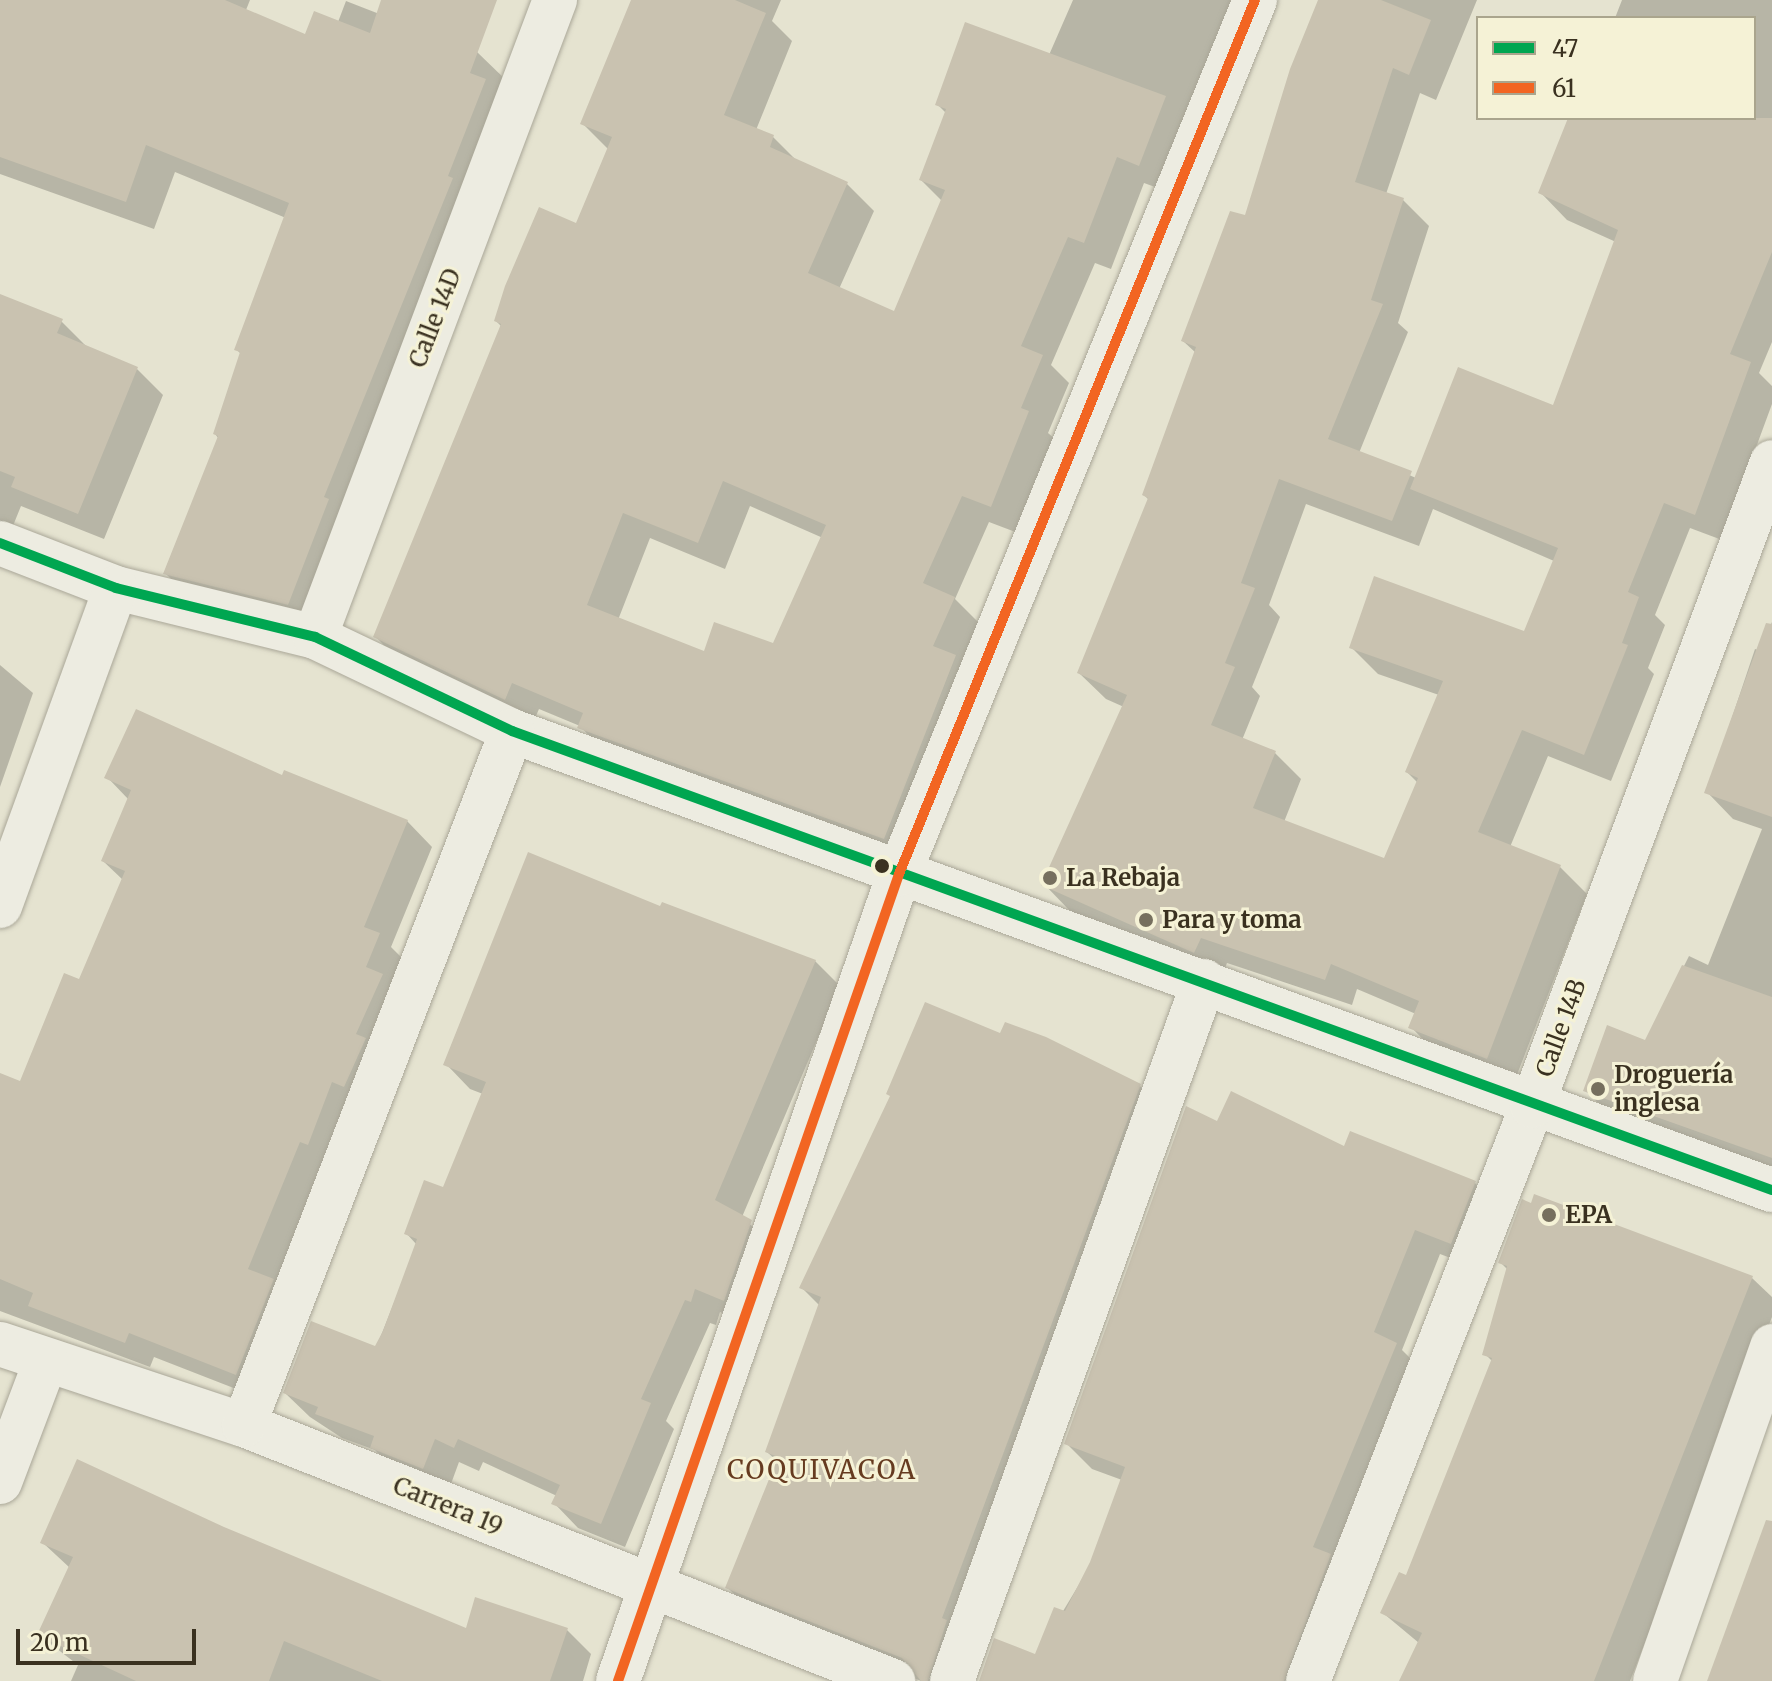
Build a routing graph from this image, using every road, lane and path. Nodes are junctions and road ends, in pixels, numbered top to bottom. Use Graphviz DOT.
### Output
graph roads {
  1 [pos="555,0"];
  2 [pos="1255,0"];
  3 [pos="1772,462"];
  4 [pos="0,543"];
  5 [pos="116,588"];
  6 [pos="315,637"];
  7 [pos="512,731"];
  8 [pos="899,874"];
  9 [pos="0,906"];
  10 [pos="1204,981"];
  11 [pos="1532,1106"];
  12 [pos="1772,1190"];
  13 [pos="0,1344"];
  14 [pos="1772,1346"];
  15 [pos="46,1360"];
  16 [pos="244,1425"];
  17 [pos="0,1482"];
  18 [pos="650,1587"];
  19 [pos="618,1681"];
  20 [pos="893,1681"];
  21 [pos="952,1681"];
  22 [pos="1308,1681"];
  23 [pos="1655,1681"];
  1 -- 6 [label="street, Calle 14D"];
  2 -- 8 [label="street"];
  3 -- 11 [label="street, Calle 14B"];
  4 -- 5 [label="street"];
  5 -- 6 [label="street"];
  5 -- 9 [label="street"];
  6 -- 7 [label="street"];
  7 -- 8 [label="street"];
  7 -- 16 [label="street"];
  8 -- 10 [label="street"];
  8 -- 18 [label="street"];
  10 -- 11 [label="street"];
  10 -- 21 [label="street"];
  11 -- 12 [label="street"];
  11 -- 22 [label="street, Calle 14B"];
  13 -- 15 [label="street, Carrera 19"];
  14 -- 23 [label="street"];
  15 -- 16 [label="street, Carrera 19"];
  15 -- 17 [label="street"];
  16 -- 18 [label="street, Carrera 19"];
  18 -- 19 [label="street"];
  18 -- 20 [label="street, Carrera 19"];
}
